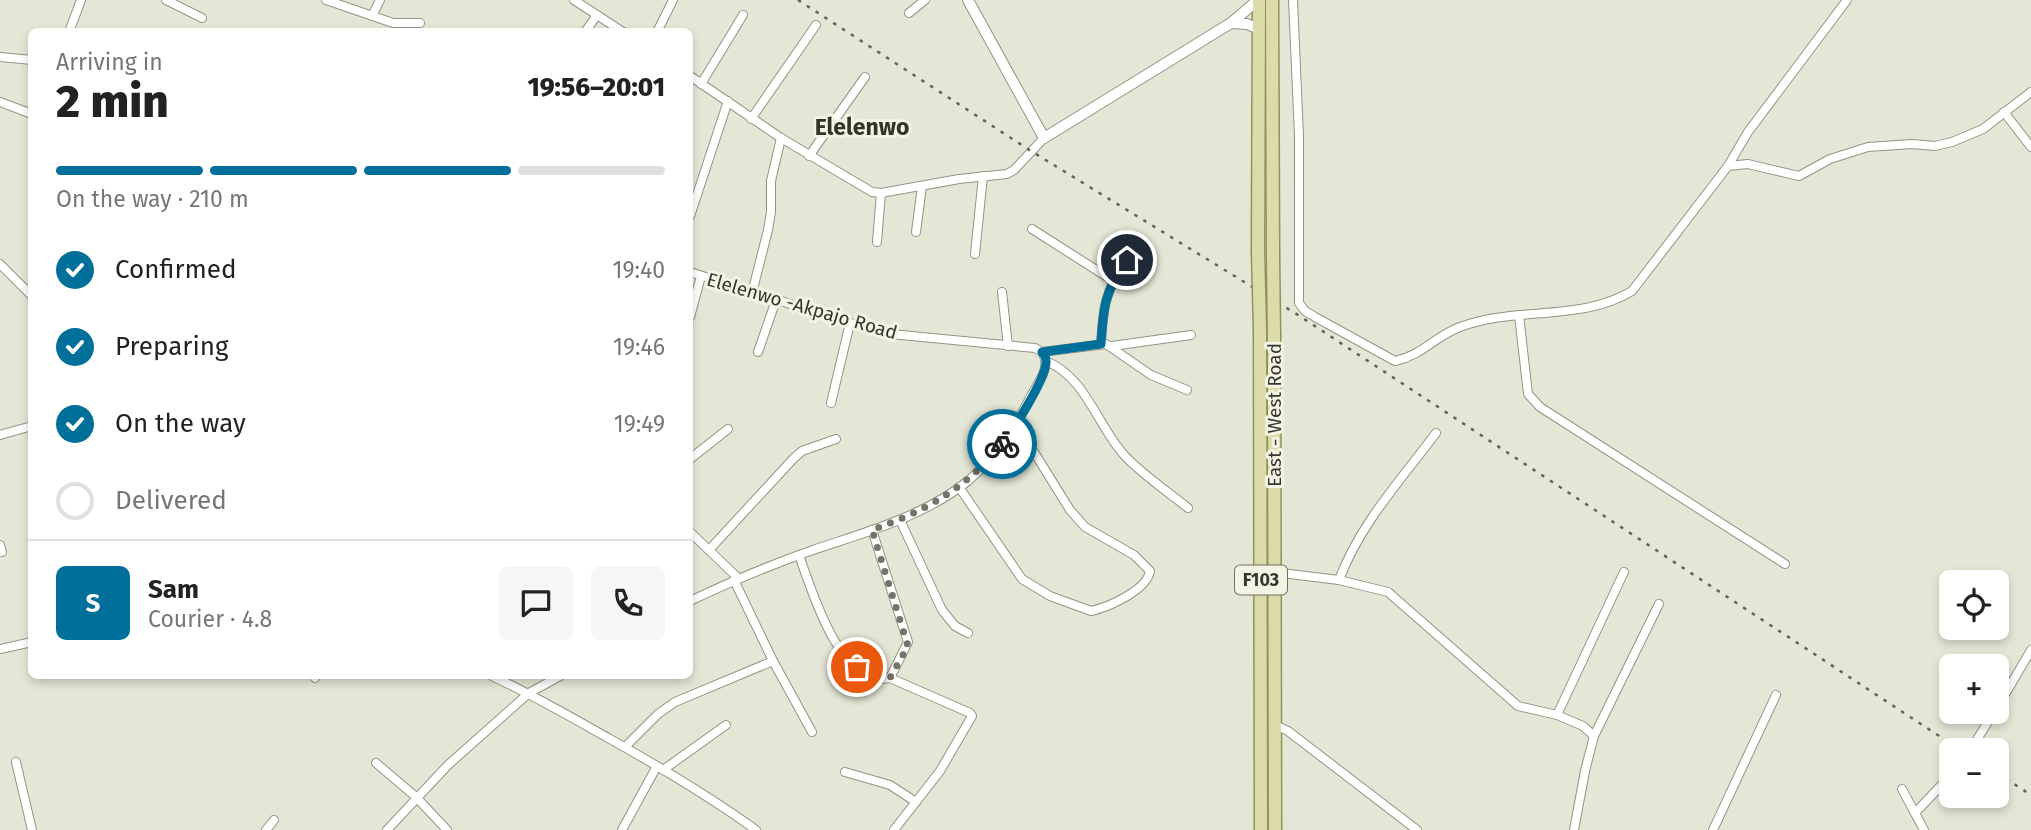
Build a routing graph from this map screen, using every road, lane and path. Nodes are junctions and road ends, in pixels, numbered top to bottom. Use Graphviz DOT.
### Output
graph roads {
  1 [pos="80,0"];
  2 [pos="166,0"];
  3 [pos="326,0"];
  4 [pos="380,0"];
  5 [pos="573,0"];
  6 [pos="673,0"];
  7 [pos="925,0"];
  8 [pos="968,0"];
  9 [pos="1258,0"];
  10 [pos="1272,0"];
  11 [pos="1293,0"];
  12 [pos="1847,0"];
  13 [pos="909,13"];
  14 [pos="597,15"];
  15 [pos="743,15"];
  16 [pos="372,16"];
  17 [pos="202,18"];
  18 [pos="420,23"];
  19 [pos="1231,23"];
  20 [pos="816,26"];
  21 [pos="70,28"];
  22 [pos="588,28"];
  23 [pos="617,28"];
  24 [pos="659,28"];
  25 [pos="1259,29"];
  26 [pos="0,57"];
  27 [pos="28,60"];
  28 [pos="865,77"];
  29 [pos="693,78"];
  30 [pos="701,84"];
  31 [pos="2031,92"];
  32 [pos="728,101"];
  33 [pos="0,102"];
  34 [pos="28,112"];
  35 [pos="2004,112"];
  36 [pos="751,119"];
  37 [pos="781,138"];
  38 [pos="1044,138"];
  39 [pos="2031,147"];
  40 [pos="809,156"];
  41 [pos="1728,166"];
  42 [pos="983,176"];
  43 [pos="922,186"];
  44 [pos="881,193"];
  45 [pos="693,207"];
  46 [pos="1032,229"];
  47 [pos="916,232"];
  48 [pos="877,242"];
  49 [pos="975,254"];
  50 [pos="1127,260"];
  51 [pos="0,264"];
  52 [pos="693,273"];
  53 [pos="701,276"];
  54 [pos="1112,280"];
  55 [pos="28,292"];
  56 [pos="1002,292"];
  57 [pos="752,293"];
  58 [pos="776,300"];
  59 [pos="693,306"];
  60 [pos="1519,315"];
  61 [pos="850,323"];
  62 [pos="1191,335"];
  63 [pos="1101,344"];
  64 [pos="1008,346"];
  65 [pos="1112,346"];
  66 [pos="758,352"];
  67 [pos="1042,352"];
  68 [pos="1046,361"];
  69 [pos="1187,390"];
  70 [pos="831,403"];
  71 [pos="28,427"];
  72 [pos="728,429"];
  73 [pos="1012,430"];
  74 [pos="1436,433"];
  75 [pos="0,435"];
  76 [pos="836,439"];
  77 [pos="693,457"];
  78 [pos="959,487"];
  79 [pos="1188,508"];
  80 [pos="900,520"];
  81 [pos="872,530"];
  82 [pos="693,535"];
  83 [pos="709,550"];
  84 [pos="799,555"];
  85 [pos="1785,564"];
  86 [pos="1273,572"];
  87 [pos="1624,572"];
  88 [pos="736,579"];
  89 [pos="1339,580"];
  90 [pos="693,600"];
  91 [pos="1659,604"];
  92 [pos="968,633"];
  93 [pos="28,643"];
  94 [pos="0,649"];
  95 [pos="2031,650"];
  96 [pos="773,661"];
  97 [pos="890,678"];
  98 [pos="499,679"];
  99 [pos="555,679"];
  100 [pos="2009,688"];
  101 [pos="529,693"];
  102 [pos="1776,695"];
  103 [pos="1557,715"];
  104 [pos="726,724"];
  105 [pos="1273,724"];
  106 [pos="812,732"];
  107 [pos="1594,736"];
  108 [pos="625,747"];
  109 [pos="16,762"];
  110 [pos="376,763"];
  111 [pos="660,768"];
  112 [pos="845,772"];
  113 [pos="1939,788"];
  114 [pos="1902,789"];
  115 [pos="416,797"];
  116 [pos="916,803"];
  117 [pos="1915,813"];
  118 [pos="274,820"];
  119 [pos="743,826"];
  120 [pos="32,830"];
  121 [pos="266,830"];
  122 [pos="387,830"];
  123 [pos="447,830"];
  124 [pos="622,830"];
  125 [pos="756,830"];
  126 [pos="894,830"];
  127 [pos="1261,830"];
  128 [pos="1275,830"];
  129 [pos="1418,830"];
  130 [pos="1574,830"];
  131 [pos="1713,830"];
  132 [pos="1924,830"];
  1 -- 21 [label="street"];
  2 -- 17 [label="street"];
  3 -- 16 [label="street"];
  4 -- 16 [label="street"];
  5 -- 14 [label="street"];
  6 -- 24 [label="street"];
  7 -- 13 [label="street"];
  8 -- 38 [label="street"];
  9 -- 19 [label="street"];
  9 -- 25 [label="main road, East - West Road / F103"];
  10 -- 86 [label="main road, East - West Road / F103, bridge"];
  11 -- 60 [label="street"];
  12 -- 41 [label="street"];
  14 -- 22 [label="street"];
  14 -- 23 [label="street"];
  15 -- 30 [label="street"];
  16 -- 18 [label="street"];
  19 -- 25 [label="street"];
  19 -- 38 [label="street"];
  20 -- 36 [label="street"];
  25 -- 127 [label="main road, East - West Road / F103, bridge"];
  26 -- 27 [label="street"];
  28 -- 40 [label="street"];
  29 -- 30 [label="street"];
  30 -- 32 [label="street"];
  31 -- 35 [label="street"];
  32 -- 36 [label="street"];
  32 -- 45 [label="street"];
  33 -- 34 [label="street"];
  35 -- 39 [label="street"];
  35 -- 41 [label="street"];
  36 -- 37 [label="street"];
  37 -- 40 [label="street"];
  37 -- 57 [label="street"];
  38 -- 42 [label="street"];
  40 -- 44 [label="street"];
  41 -- 60 [label="street"];
  42 -- 43 [label="street"];
  42 -- 49 [label="street"];
  43 -- 44 [label="street"];
  43 -- 47 [label="street"];
  44 -- 48 [label="street"];
  46 -- 54 [label="street"];
  50 -- 54 [label="street"];
  51 -- 55 [label="street"];
  52 -- 53 [label="street, Elelenwo -Akpajo Road"];
  53 -- 57 [label="street, Elelenwo -Akpajo Road"];
  53 -- 59 [label="street"];
  54 -- 63 [label="street"];
  56 -- 64 [label="street"];
  57 -- 58 [label="street, Elelenwo -Akpajo Road"];
  58 -- 61 [label="street, Elelenwo -Akpajo Road"];
  58 -- 66 [label="street"];
  60 -- 85 [label="street"];
  61 -- 64 [label="street, Elelenwo -Akpajo Road"];
  61 -- 70 [label="street"];
  62 -- 65 [label="street"];
  63 -- 65 [label="street, Elelenwo -Akpajo Road"];
  63 -- 67 [label="street, Elelenwo -Akpajo Road"];
  64 -- 67 [label="street, Elelenwo -Akpajo Road"];
  65 -- 69 [label="street"];
  67 -- 68 [label="street"];
  68 -- 73 [label="street"];
  68 -- 79 [label="street"];
  71 -- 75 [label="street"];
  72 -- 77 [label="street"];
  73 -- 78 [label="street"];
  73 -- 78 [label="street"];
  74 -- 89 [label="street"];
  76 -- 83 [label="street"];
  78 -- 80 [label="street"];
  80 -- 81 [label="street"];
  80 -- 92 [label="street"];
  81 -- 84 [label="street"];
  81 -- 97 [label="street"];
  82 -- 83 [label="street"];
  83 -- 88 [label="street"];
  84 -- 88 [label="street"];
  84 -- 97 [label="street"];
  86 -- 89 [label="street"];
  86 -- 105 [label="main road, East - West Road / F103"];
  87 -- 103 [label="street"];
  88 -- 90 [label="street"];
  88 -- 96 [label="street"];
  89 -- 103 [label="street"];
  91 -- 107 [label="street"];
  93 -- 94 [label="street"];
  95 -- 100 [label="street"];
  96 -- 106 [label="street"];
  96 -- 108 [label="street"];
  97 -- 116 [label="street"];
  98 -- 101 [label="street"];
  99 -- 101 [label="street"];
  101 -- 108 [label="street"];
  101 -- 115 [label="street"];
  102 -- 131 [label="street"];
  103 -- 107 [label="street"];
  104 -- 111 [label="street"];
  105 -- 128 [label="main road, East - West Road / F103"];
  105 -- 129 [label="street"];
  107 -- 130 [label="street"];
  108 -- 111 [label="street"];
  109 -- 120 [label="street"];
  110 -- 115 [label="street"];
  111 -- 119 [label="street"];
  111 -- 124 [label="street"];
  112 -- 116 [label="street"];
  113 -- 117 [label="street"];
  114 -- 117 [label="street"];
  115 -- 122 [label="street"];
  115 -- 123 [label="street"];
  116 -- 126 [label="street"];
  117 -- 132 [label="street"];
  118 -- 121 [label="street"];
  119 -- 125 [label="street"];
}
